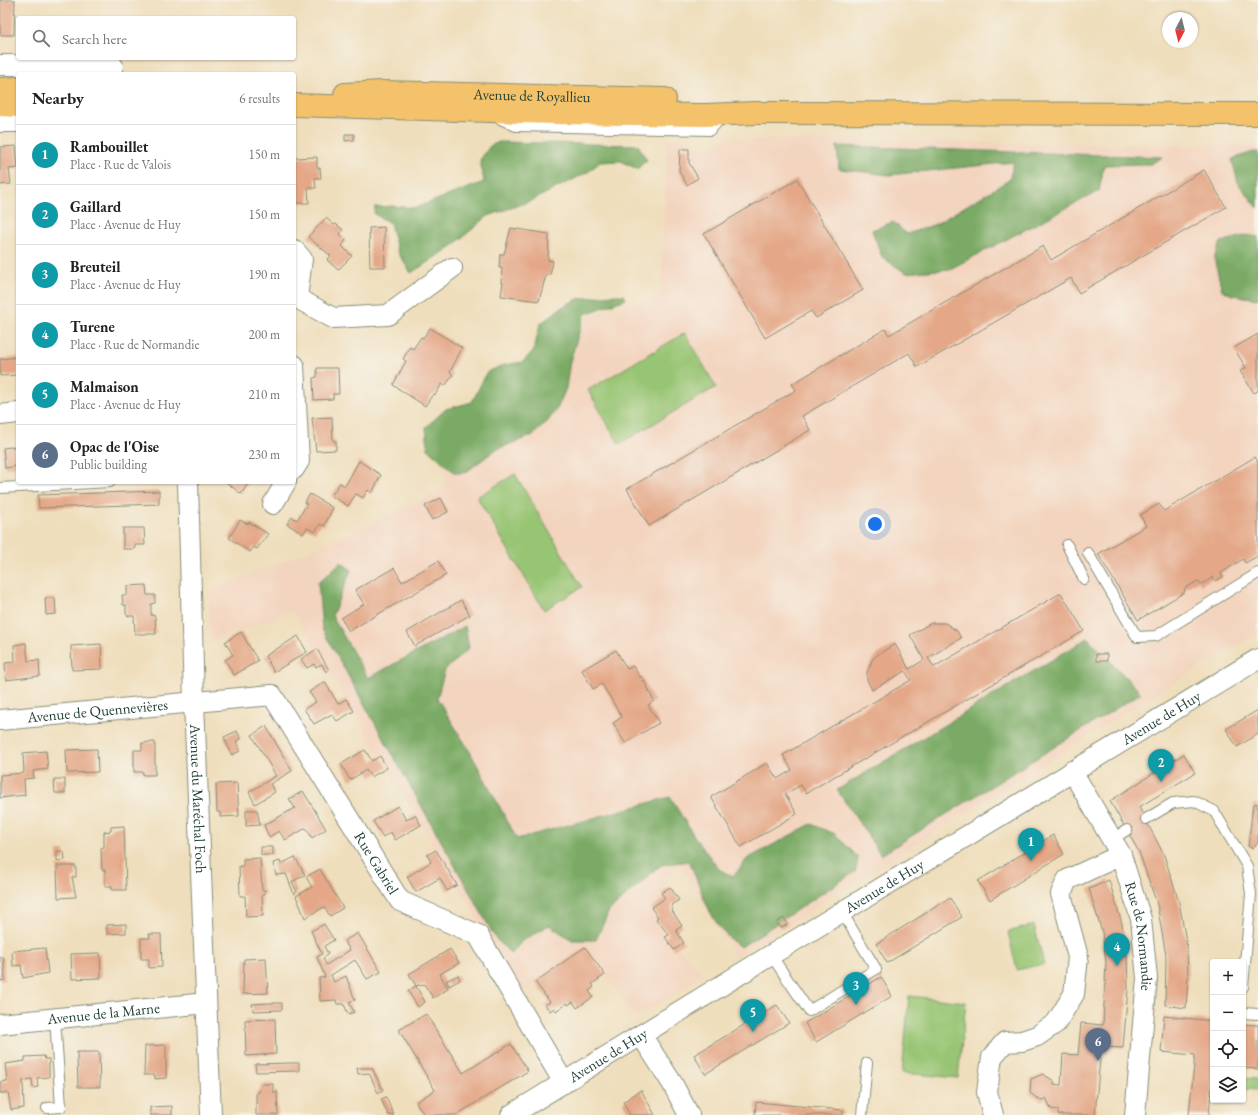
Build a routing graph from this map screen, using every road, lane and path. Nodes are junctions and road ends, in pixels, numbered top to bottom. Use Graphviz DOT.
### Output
graph roads {
  1 [pos="0,65"];
  2 [pos="114,66"];
  3 [pos="78,70"];
  4 [pos="0,88"];
  5 [pos="16,88"];
  6 [pos="298,99"];
  7 [pos="0,105"];
  8 [pos="16,106"];
  9 [pos="756,113"];
  10 [pos="1258,114"];
  11 [pos="0,122"];
  12 [pos="16,122"];
  13 [pos="296,252"];
  14 [pos="452,268"];
  15 [pos="296,298"];
  16 [pos="296,304"];
  17 [pos="296,403"];
  18 [pos="16,414"];
  19 [pos="0,416"];
  20 [pos="296,466"];
  21 [pos="73,484"];
  22 [pos="188,484"];
  23 [pos="285,484"];
  24 [pos="0,488"];
  25 [pos="272,504"];
  26 [pos="1067,545"];
  27 [pos="1088,553"];
  28 [pos="1258,574"];
  29 [pos="1084,579"];
  30 [pos="1258,659"];
  31 [pos="194,702"];
  32 [pos="0,720"];
  33 [pos="1072,771"];
  34 [pos="1146,819"];
  35 [pos="1120,841"];
  36 [pos="1255,895"];
  37 [pos="842,912"];
  38 [pos="771,955"];
  39 [pos="1246,965"];
  40 [pos="206,1003"];
  41 [pos="1246,1013"];
  42 [pos="1258,1014"];
  43 [pos="55,1018"];
  44 [pos="0,1024"];
  45 [pos="641,1035"];
  46 [pos="867,1063"];
  47 [pos="564,1083"];
  48 [pos="47,1108"];
  49 [pos="526,1112"];
  50 [pos="211,1115"];
  51 [pos="689,1115"];
  52 [pos="862,1115"];
  53 [pos="993,1115"];
  54 [pos="1134,1115"];
  1 -- 3 [label="street"];
  2 -- 3 [label="street"];
  4 -- 5 [label="main road"];
  6 -- 9 [label="main road, Avenue de Royallieu"];
  6 -- 9 [label="main road, Avenue de Royallieu"];
  7 -- 8 [label="main road"];
  9 -- 10 [label="main road"];
  11 -- 12 [label="street"];
  13 -- 15 [label="street"];
  14 -- 16 [label="street"];
  17 -- 20 [label="street"];
  18 -- 19 [label="street"];
  21 -- 24 [label="lane"];
  22 -- 31 [label="street, Avenue du Maréchal Foch"];
  23 -- 25 [label="street"];
  26 -- 29 [label="lane"];
  27 -- 28 [label="lane"];
  30 -- 33 [label="street, Avenue de Huy"];
  31 -- 32 [label="street, Avenue de Quennevières"];
  31 -- 40 [label="street, Avenue du Maréchal Foch"];
  31 -- 47 [label="street, Rue Gabriel"];
  33 -- 35 [label="street, Rue de Normandie"];
  33 -- 37 [label="street, Avenue de Huy"];
  34 -- 36 [label="lane"];
  35 -- 53 [label="street"];
  35 -- 54 [label="street, Rue de Normandie"];
  36 -- 39 [label="lane"];
  37 -- 38 [label="street, Avenue de Huy"];
  37 -- 38 [label="lane"];
  38 -- 45 [label="street, Avenue de Huy"];
  40 -- 43 [label="street, Avenue de la Marne"];
  40 -- 50 [label="street, Avenue du Maréchal Foch"];
  41 -- 42 [label="lane"];
  43 -- 44 [label="street, Avenue de la Marne"];
  43 -- 48 [label="lane"];
  45 -- 47 [label="street, Avenue de Huy"];
  45 -- 51 [label="street"];
  46 -- 52 [label="lane"];
  47 -- 49 [label="street, Avenue de Huy"];
}
